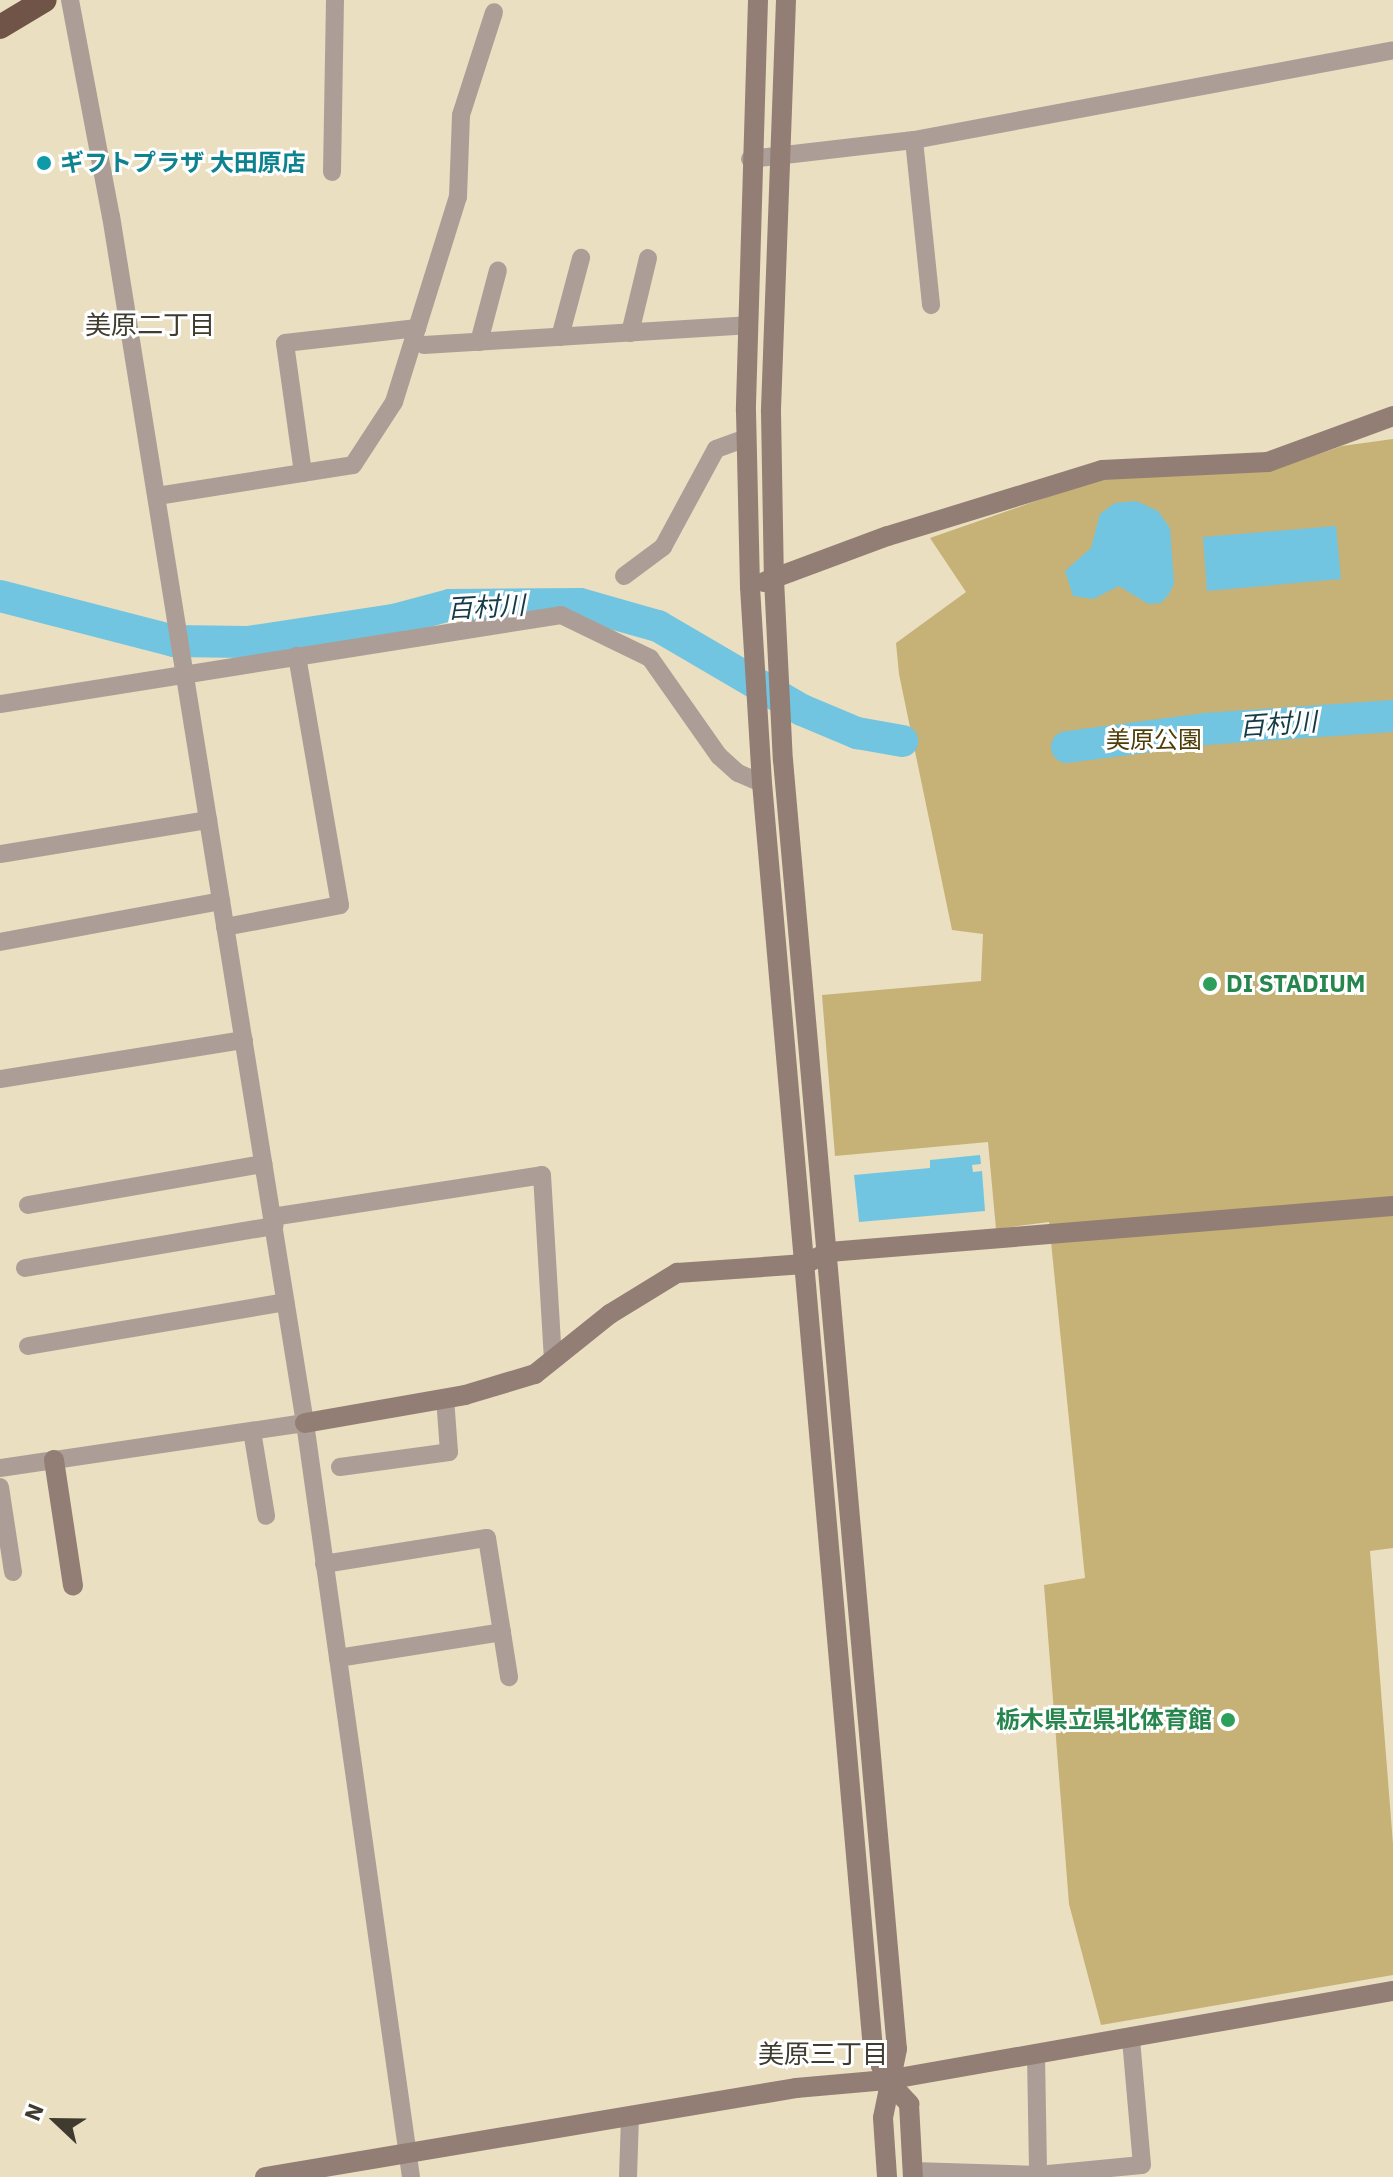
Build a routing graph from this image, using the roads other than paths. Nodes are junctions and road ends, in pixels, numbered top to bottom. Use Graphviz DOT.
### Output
graph roads {
  1 [pos="45,0"];
  2 [pos="70,0"];
  3 [pos="335,0"];
  4 [pos="758,0"];
  5 [pos="786,0"];
  6 [pos="494,12"];
  7 [pos="0,27"];
  8 [pos="1393,50"];
  9 [pos="914,140"];
  10 [pos="778,153"];
  11 [pos="750,159"];
  12 [pos="332,172"];
  13 [pos="581,258"];
  14 [pos="648,258"];
  15 [pos="498,270"];
  16 [pos="931,305"];
  17 [pos="747,325"];
  18 [pos="630,333"];
  19 [pos="420,337"];
  20 [pos="560,337"];
  21 [pos="479,342"];
  22 [pos="1393,416"];
  23 [pos="747,438"];
  24 [pos="303,473"];
  25 [pos="157,496"];
  26 [pos="624,576"];
  27 [pos="774,579"];
  28 [pos="750,587"];
  29 [pos="297,656"];
  30 [pos="183,666"];
  31 [pos="0,704"];
  32 [pos="762,783"];
  33 [pos="208,820"];
  34 [pos="0,854"];
  35 [pos="221,901"];
  36 [pos="225,927"];
  37 [pos="0,942"];
  38 [pos="244,1040"];
  39 [pos="0,1079"];
  40 [pos="263,1164"];
  41 [pos="28,1205"];
  42 [pos="1393,1206"];
  43 [pos="273,1222"];
  44 [pos="829,1252"];
  45 [pos="805,1264"];
  46 [pos="25,1268"];
  47 [pos="285,1302"];
  48 [pos="28,1346"];
  49 [pos="553,1360"];
  50 [pos="445,1398"];
  51 [pos="305,1423"];
  52 [pos="252,1431"];
  53 [pos="54,1460"];
  54 [pos="340,1467"];
  55 [pos="0,1468"];
  56 [pos="0,1487"];
  57 [pos="266,1516"];
  58 [pos="324,1564"];
  59 [pos="13,1572"];
  60 [pos="73,1586"];
  61 [pos="502,1632"];
  62 [pos="338,1658"];
  63 [pos="509,1677"];
  64 [pos="1393,1991"];
  65 [pos="1131,2039"];
  66 [pos="1036,2055"];
  67 [pos="887,2080"];
  68 [pos="630,2118"];
  69 [pos="407,2153"];
  70 [pos="1142,2171"];
  71 [pos="913,2174"];
  72 [pos="1038,2175"];
  73 [pos="265,2177"];
  74 [pos="411,2177"];
  75 [pos="628,2177"];
  76 [pos="887,2177"];
  1 -- 7 [label="highway"];
  2 -- 25 [label="street"];
  3 -- 12 [label="street"];
  4 -- 11 [label="street"];
  5 -- 10 [label="street"];
  6 -- 19 [label="street"];
  8 -- 9 [label="street"];
  9 -- 10 [label="street"];
  9 -- 16 [label="street"];
  10 -- 11 [label="street"];
  10 -- 27 [label="street"];
  11 -- 17 [label="street"];
  13 -- 20 [label="street"];
  14 -- 18 [label="street"];
  15 -- 21 [label="street"];
  17 -- 18 [label="street"];
  17 -- 23 [label="street"];
  18 -- 20 [label="street"];
  19 -- 21 [label="street"];
  19 -- 24 [label="street"];
  19 -- 24 [label="street"];
  20 -- 21 [label="street"];
  22 -- 27 [label="street"];
  23 -- 26 [label="street"];
  23 -- 28 [label="street"];
  24 -- 25 [label="street"];
  25 -- 30 [label="street"];
  27 -- 28 [label="street"];
  27 -- 44 [label="street"];
  28 -- 32 [label="street"];
  29 -- 30 [label="street"];
  29 -- 32 [label="street"];
  29 -- 36 [label="street"];
  30 -- 31 [label="street"];
  30 -- 33 [label="street"];
  32 -- 45 [label="street"];
  33 -- 34 [label="street"];
  33 -- 35 [label="street"];
  35 -- 36 [label="street"];
  35 -- 37 [label="street"];
  36 -- 38 [label="street"];
  38 -- 39 [label="street"];
  38 -- 40 [label="street"];
  40 -- 41 [label="street"];
  40 -- 43 [label="street"];
  42 -- 44 [label="street"];
  43 -- 46 [label="street"];
  43 -- 47 [label="street"];
  43 -- 49 [label="street"];
  44 -- 45 [label="street"];
  44 -- 67 [label="street"];
  45 -- 49 [label="street"];
  45 -- 67 [label="street"];
  47 -- 48 [label="street"];
  47 -- 51 [label="street"];
  49 -- 50 [label="street"];
  50 -- 51 [label="street"];
  50 -- 54 [label="street"];
  51 -- 52 [label="street"];
  51 -- 58 [label="street"];
  52 -- 53 [label="street"];
  52 -- 57 [label="street"];
  53 -- 55 [label="street"];
  53 -- 60 [label="street"];
  56 -- 59 [label="street"];
  58 -- 61 [label="street"];
  58 -- 62 [label="street"];
  61 -- 62 [label="street"];
  61 -- 63 [label="street"];
  62 -- 69 [label="street"];
  64 -- 65 [label="street"];
  65 -- 66 [label="street"];
  65 -- 70 [label="street"];
  66 -- 67 [label="street"];
  66 -- 72 [label="street"];
  67 -- 68 [label="street"];
  67 -- 71 [label="street"];
  67 -- 76 [label="street"];
  68 -- 69 [label="street"];
  68 -- 75 [label="street"];
  69 -- 73 [label="street"];
  69 -- 74 [label="street"];
  70 -- 72 [label="street"];
  71 -- 72 [label="street"];
}
